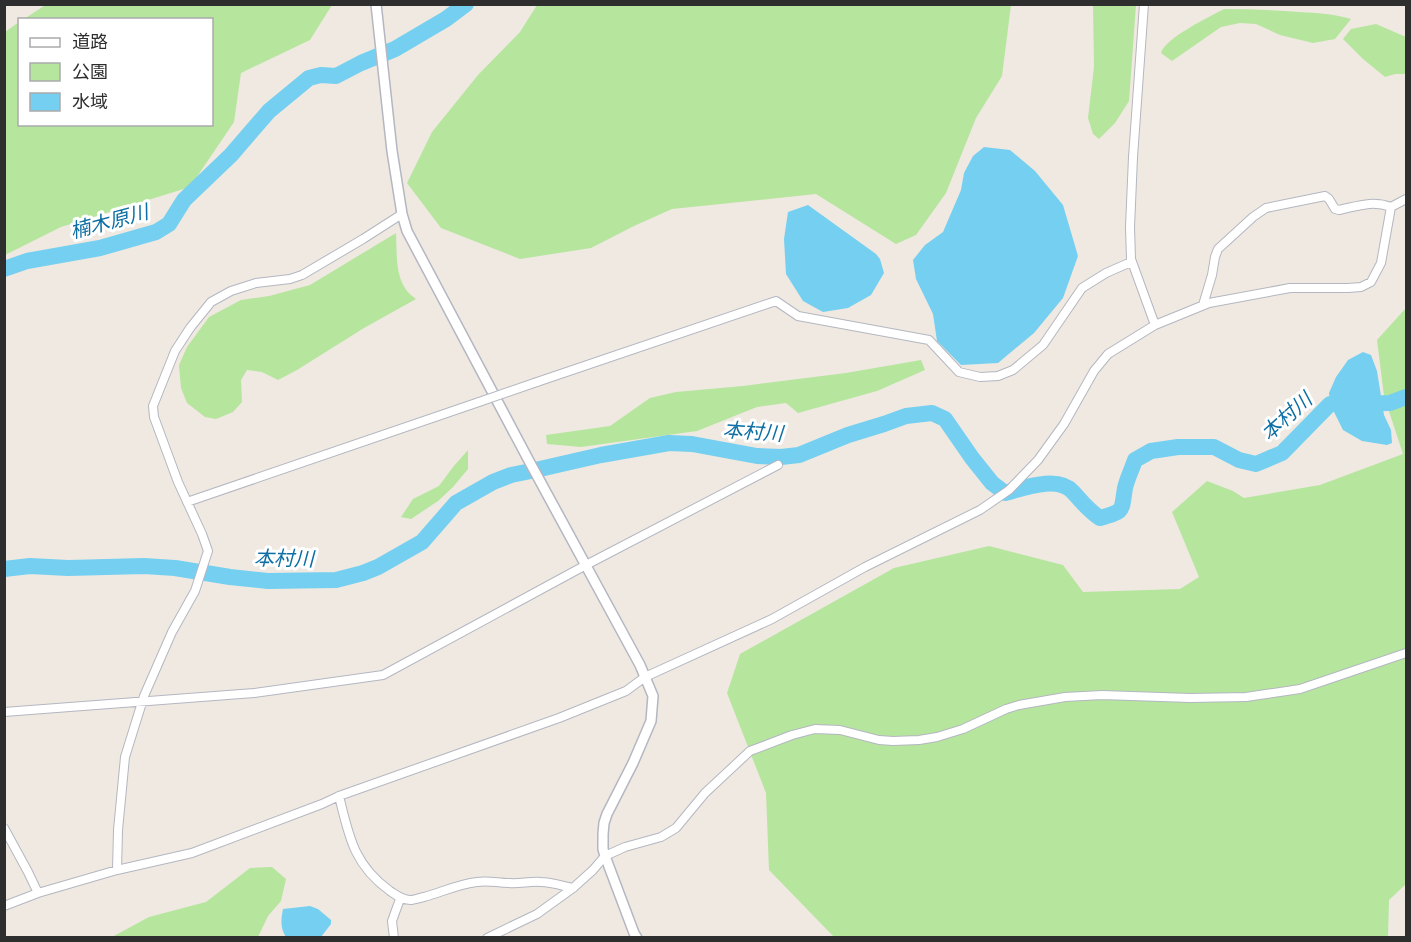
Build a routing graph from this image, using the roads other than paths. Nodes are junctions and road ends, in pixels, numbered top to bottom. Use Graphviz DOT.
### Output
graph roads {
  1 [pos="376,4"];
  2 [pos="1144,4"];
  3 [pos="1407,199"];
  4 [pos="1391,207"];
  5 [pos="402,214"];
  6 [pos="1131,262"];
  7 [pos="1203,305"];
  8 [pos="1155,325"];
  9 [pos="778,465"];
  10 [pos="187,502"];
  11 [pos="586,565"];
  12 [pos="1407,653"];
  13 [pos="645,677"];
  14 [pos="142,702"];
  15 [pos="4,712"];
  16 [pos="339,796"];
  17 [pos="4,828"];
  18 [pos="605,856"];
  19 [pos="117,870"];
  20 [pos="573,888"];
  21 [pos="38,893"];
  22 [pos="400,898"];
  23 [pos="4,906"];
  24 [pos="394,938"];
  25 [pos="487,938"];
  26 [pos="637,938"];
  1 -- 5 [label="street"];
  2 -- 6 [label="street"];
  3 -- 4 [label="street"];
  4 -- 7 [label="street"];
  4 -- 7 [label="street"];
  5 -- 10 [label="street"];
  5 -- 11 [label="street"];
  6 -- 8 [label="street"];
  6 -- 10 [label="street, bridge"];
  7 -- 8 [label="street"];
  8 -- 13 [label="street"];
  9 -- 11 [label="street"];
  10 -- 14 [label="street"];
  11 -- 13 [label="street"];
  11 -- 14 [label="street"];
  12 -- 18 [label="street"];
  13 -- 16 [label="street"];
  13 -- 18 [label="street"];
  14 -- 15 [label="street"];
  14 -- 19 [label="street"];
  16 -- 19 [label="street"];
  16 -- 22 [label="street"];
  17 -- 21 [label="street"];
  18 -- 20 [label="street"];
  18 -- 26 [label="street"];
  19 -- 21 [label="street"];
  20 -- 22 [label="street"];
  20 -- 25 [label="street"];
  21 -- 23 [label="street"];
  22 -- 24 [label="street"];
}
